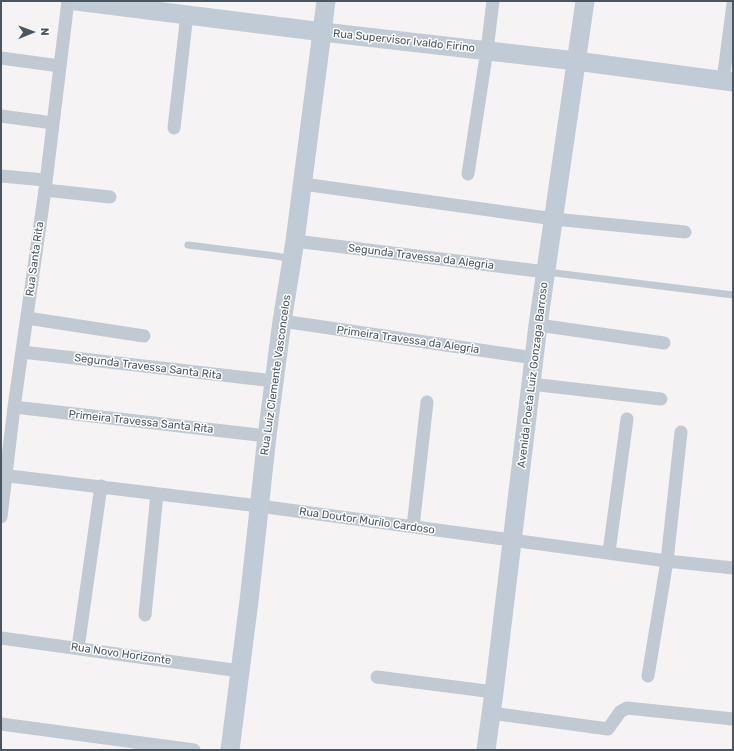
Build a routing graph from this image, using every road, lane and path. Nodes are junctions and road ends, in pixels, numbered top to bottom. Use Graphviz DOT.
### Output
graph roads {
  1 [pos="68,1"];
  2 [pos="76,1"];
  3 [pos="326,1"];
  4 [pos="493,1"];
  5 [pos="584,1"];
  6 [pos="733,4"];
  7 [pos="186,14"];
  8 [pos="323,32"];
  9 [pos="486,50"];
  10 [pos="1,58"];
  11 [pos="576,61"];
  12 [pos="60,66"];
  13 [pos="728,81"];
  14 [pos="1,116"];
  15 [pos="53,123"];
  16 [pos="174,128"];
  17 [pos="468,174"];
  18 [pos="1,176"];
  19 [pos="303,184"];
  20 [pos="45,185"];
  21 [pos="110,197"];
  22 [pos="554,219"];
  23 [pos="685,232"];
  24 [pos="188,245"];
  25 [pos="294,250"];
  26 [pos="546,272"];
  27 [pos="733,295"];
  28 [pos="27,318"];
  29 [pos="282,321"];
  30 [pos="538,325"];
  31 [pos="144,336"];
  32 [pos="664,343"];
  33 [pos="22,352"];
  34 [pos="534,358"];
  35 [pos="274,381"];
  36 [pos="531,384"];
  37 [pos="661,398"];
  38 [pos="427,402"];
  39 [pos="14,407"];
  40 [pos="627,419"];
  41 [pos="681,432"];
  42 [pos="267,436"];
  43 [pos="4,475"];
  44 [pos="100,486"];
  45 [pos="158,494"];
  46 [pos="259,506"];
  47 [pos="1,517"];
  48 [pos="413,527"];
  49 [pos="512,540"];
  50 [pos="609,552"];
  51 [pos="667,561"];
  52 [pos="733,568"];
  53 [pos="145,615"];
  54 [pos="1,638"];
  55 [pos="78,648"];
  56 [pos="240,670"];
  57 [pos="648,676"];
  58 [pos="377,677"];
  59 [pos="494,692"];
  60 [pos="491,713"];
  61 [pos="733,719"];
  62 [pos="1,724"];
  63 [pos="194,750"];
  64 [pos="230,750"];
  65 [pos="486,750"];
  1 -- 12 [label="street, Rua Santa Rita"];
  2 -- 7 [label="street, Rua Supervisor Ivaldo Firino"];
  3 -- 8 [label="street, Rua Luiz Clemente Vasconcelos"];
  4 -- 9 [label="street"];
  5 -- 11 [label="street, Avenida Poeta Luiz Gonzaga Barroso"];
  6 -- 13 [label="street"];
  7 -- 8 [label="street, Rua Supervisor Ivaldo Firino"];
  7 -- 16 [label="street"];
  8 -- 9 [label="street, Rua Supervisor Ivaldo Firino"];
  8 -- 19 [label="street, Rua Luiz Clemente Vasconcelos"];
  9 -- 11 [label="street, Rua Supervisor Ivaldo Firino"];
  9 -- 17 [label="street"];
  10 -- 12 [label="street"];
  11 -- 13 [label="street, Rua Supervisor Ivaldo Firino"];
  11 -- 22 [label="street, Avenida Poeta Luiz Gonzaga Barroso"];
  12 -- 15 [label="street, Rua Santa Rita"];
  14 -- 15 [label="street"];
  15 -- 20 [label="street, Rua Santa Rita"];
  18 -- 20 [label="street"];
  19 -- 22 [label="street"];
  19 -- 25 [label="street, Rua Luiz Clemente Vasconcelos"];
  20 -- 21 [label="street"];
  20 -- 28 [label="street, Rua Santa Rita"];
  22 -- 23 [label="street"];
  22 -- 26 [label="street, Avenida Poeta Luiz Gonzaga Barroso"];
  24 -- 25 [label="lane"];
  25 -- 26 [label="street, Segunda Travessa da Alegria"];
  25 -- 29 [label="street, Rua Luiz Clemente Vasconcelos"];
  26 -- 27 [label="lane"];
  26 -- 30 [label="street, Avenida Poeta Luiz Gonzaga Barroso"];
  28 -- 31 [label="street"];
  28 -- 33 [label="street, Rua Santa Rita"];
  29 -- 34 [label="street, Primeira Travessa da Alegria"];
  29 -- 35 [label="street, Rua Luiz Clemente Vasconcelos"];
  30 -- 32 [label="street"];
  30 -- 34 [label="street, Avenida Poeta Luiz Gonzaga Barroso"];
  33 -- 35 [label="street, Segunda Travessa Santa Rita"];
  33 -- 39 [label="street, Rua Santa Rita"];
  34 -- 36 [label="street, Avenida Poeta Luiz Gonzaga Barroso"];
  35 -- 42 [label="street, Rua Luiz Clemente Vasconcelos"];
  36 -- 37 [label="street"];
  36 -- 49 [label="street, Avenida Poeta Luiz Gonzaga Barroso"];
  38 -- 48 [label="street"];
  39 -- 42 [label="street, Primeira Travessa Santa Rita"];
  39 -- 43 [label="street, Rua Santa Rita"];
  40 -- 50 [label="street"];
  41 -- 51 [label="street"];
  42 -- 46 [label="street, Rua Luiz Clemente Vasconcelos"];
  43 -- 44 [label="street, Rua Doutor Murilo Cardoso"];
  43 -- 47 [label="street, Rua Santa Rita"];
  44 -- 45 [label="street, Rua Doutor Murilo Cardoso"];
  44 -- 55 [label="street"];
  45 -- 46 [label="street, Rua Doutor Murilo Cardoso"];
  45 -- 53 [label="street"];
  46 -- 48 [label="street, Rua Doutor Murilo Cardoso"];
  46 -- 56 [label="street, Rua Luiz Clemente Vasconcelos"];
  48 -- 49 [label="street, Rua Doutor Murilo Cardoso"];
  49 -- 50 [label="street, Rua Doutor Murilo Cardoso"];
  49 -- 59 [label="street, Avenida Poeta Luiz Gonzaga Barroso"];
  50 -- 51 [label="street, Rua Doutor Murilo Cardoso"];
  51 -- 52 [label="street, Rua Doutor Murilo Cardoso"];
  51 -- 57 [label="street"];
  54 -- 55 [label="street, Rua Novo Horizonte"];
  55 -- 56 [label="street, Rua Novo Horizonte"];
  56 -- 64 [label="street, Rua Luiz Clemente Vasconcelos"];
  58 -- 59 [label="street"];
  59 -- 60 [label="street, Avenida Poeta Luiz Gonzaga Barroso"];
  60 -- 61 [label="street"];
  60 -- 65 [label="street, Avenida Poeta Luiz Gonzaga Barroso"];
  62 -- 63 [label="street"];
}
